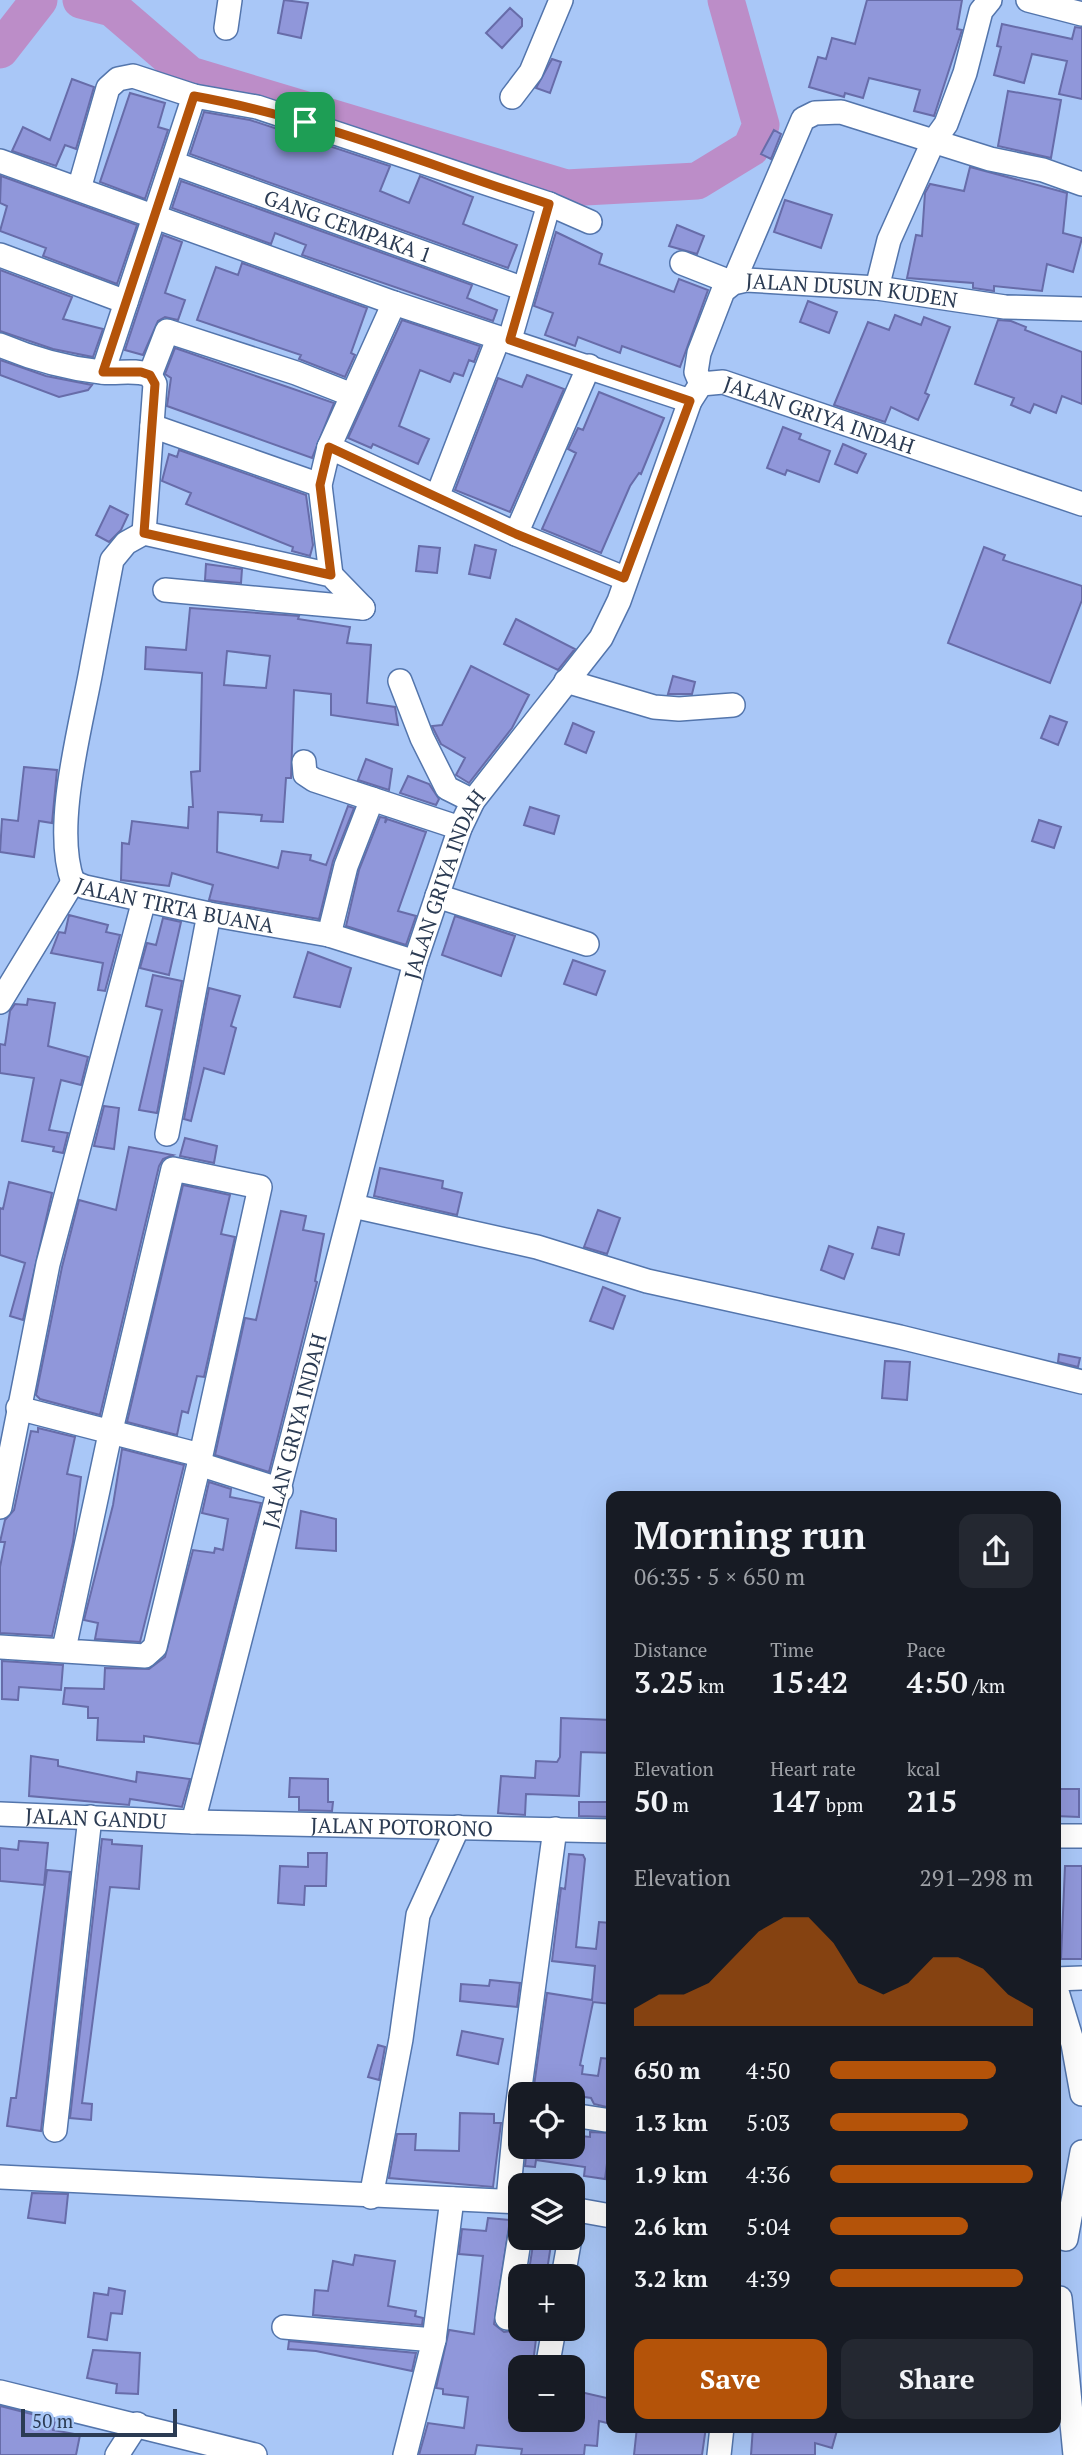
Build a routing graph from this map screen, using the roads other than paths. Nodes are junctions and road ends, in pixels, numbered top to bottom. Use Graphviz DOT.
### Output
graph roads {
  1 [pos="230,0"];
  2 [pos="561,0"];
  3 [pos="990,0"];
  4 [pos="1028,0"];
  5 [pos="1082,14"];
  6 [pos="226,28"];
  7 [pos="194,96"];
  8 [pos="513,97"];
  9 [pos="933,142"];
  10 [pos="0,161"];
  11 [pos="173,163"];
  12 [pos="1082,184"];
  13 [pos="79,190"];
  14 [pos="549,204"];
  15 [pos="156,216"];
  16 [pos="590,222"];
  17 [pos="0,255"];
  18 [pos="682,263"];
  19 [pos="733,283"];
  20 [pos="877,288"];
  21 [pos="524,289"];
  22 [pos="126,302"];
  23 [pos="394,303"];
  24 [pos="1082,309"];
  25 [pos="504,339"];
  26 [pos="0,345"];
  27 [pos="589,366"];
  28 [pos="103,372"];
  29 [pos="150,375"];
  30 [pos="696,393"];
  31 [pos="352,395"];
  32 [pos="152,426"];
  33 [pos="329,447"];
  34 [pos="320,485"];
  35 [pos="437,497"];
  36 [pos="1082,504"];
  37 [pos="144,533"];
  38 [pos="516,534"];
  39 [pos="331,575"];
  40 [pos="624,578"];
  41 [pos="165,590"];
  42 [pos="400,681"];
  43 [pos="566,681"];
  44 [pos="733,705"];
  45 [pos="304,762"];
  46 [pos="372,799"];
  47 [pos="473,801"];
  48 [pos="460,828"];
  49 [pos="73,882"];
  50 [pos="438,896"];
  51 [pos="144,900"];
  52 [pos="209,914"];
  53 [pos="329,935"];
  54 [pos="587,944"];
  55 [pos="415,962"];
  56 [pos="0,1002"];
  57 [pos="167,1134"];
  58 [pos="353,1206"];
  59 [pos="1082,1382"];
  60 [pos="19,1408"];
  61 [pos="110,1434"];
  62 [pos="200,1460"];
  63 [pos="281,1490"];
  64 [pos="0,1507"];
  65 [pos="0,1647"];
  66 [pos="64,1649"];
  67 [pos="0,1814"];
  68 [pos="90,1817"];
  69 [pos="193,1822"];
  70 [pos="458,1827"];
  71 [pos="555,1829"];
  72 [pos="606,1831"];
  73 [pos="1061,1836"];
  74 [pos="1082,1836"];
  75 [pos="1082,1978"];
  76 [pos="1061,1979"];
  77 [pos="1061,2005"];
  78 [pos="522,2082"];
  79 [pos="1082,2094"];
  80 [pos="585,2117"];
  81 [pos="605,2120"];
  82 [pos="55,2130"];
  83 [pos="1082,2152"];
  84 [pos="0,2177"];
  85 [pos="1071,2181"];
  86 [pos="371,2197"];
  87 [pos="452,2199"];
  88 [pos="508,2201"];
  89 [pos="585,2215"];
  90 [pos="606,2216"];
  91 [pos="1066,2239"];
  92 [pos="518,2250"];
  93 [pos="1061,2306"];
  94 [pos="507,2318"];
  95 [pos="284,2327"];
  96 [pos="434,2340"];
  97 [pos="0,2392"];
  98 [pos="137,2424"];
  99 [pos="1077,2430"];
  100 [pos="721,2433"];
  101 [pos="117,2455"];
  102 [pos="255,2455"];
  103 [pos="405,2455"];
  104 [pos="719,2455"];
  105 [pos="1075,2455"];
  1 -- 6 [label="street"];
  2 -- 8 [label="street"];
  3 -- 9 [label="street"];
  4 -- 5 [label="street"];
  7 -- 11 [label="street"];
  7 -- 13 [label="street"];
  7 -- 14 [label="street"];
  9 -- 12 [label="street"];
  9 -- 19 [label="street"];
  9 -- 20 [label="street"];
  10 -- 13 [label="street"];
  11 -- 15 [label="street"];
  11 -- 21 [label="street, GANG CEMPAKA 1"];
  13 -- 15 [label="street"];
  14 -- 16 [label="street"];
  14 -- 21 [label="street"];
  15 -- 22 [label="street"];
  15 -- 23 [label="street"];
  17 -- 22 [label="street"];
  18 -- 19 [label="street"];
  19 -- 20 [label="street, JALAN DUSUN KUDEN"];
  19 -- 30 [label="street, JALAN DUSUN KUDEN"];
  20 -- 24 [label="street, JALAN DUSUN KUDEN"];
  21 -- 25 [label="street"];
  22 -- 28 [label="street"];
  23 -- 25 [label="street"];
  23 -- 31 [label="street"];
  25 -- 27 [label="street"];
  25 -- 35 [label="street"];
  26 -- 28 [label="street"];
  27 -- 30 [label="street"];
  27 -- 38 [label="street"];
  28 -- 29 [label="street"];
  29 -- 31 [label="street"];
  29 -- 32 [label="street"];
  30 -- 36 [label="street, JALAN GRIYA INDAH"];
  30 -- 40 [label="street, JALAN GRIYA INDAH"];
  31 -- 33 [label="street"];
  32 -- 34 [label="street"];
  32 -- 37 [label="street"];
  33 -- 34 [label="street"];
  33 -- 35 [label="street"];
  34 -- 39 [label="street"];
  35 -- 38 [label="street"];
  37 -- 39 [label="street"];
  37 -- 49 [label="street"];
  38 -- 40 [label="street"];
  39 -- 41 [label="street"];
  40 -- 43 [label="street, JALAN GRIYA INDAH"];
  42 -- 47 [label="street"];
  43 -- 44 [label="street"];
  43 -- 47 [label="street, JALAN GRIYA INDAH"];
  45 -- 46 [label="street"];
  46 -- 48 [label="street"];
  46 -- 53 [label="street"];
  47 -- 48 [label="street, JALAN GRIYA INDAH"];
  48 -- 50 [label="street, JALAN GRIYA INDAH"];
  49 -- 51 [label="street, JALAN TIRTA BUANA"];
  49 -- 56 [label="street, JALAN TIRTA BUANA"];
  50 -- 54 [label="street"];
  50 -- 55 [label="street, JALAN GRIYA INDAH"];
  51 -- 52 [label="street, JALAN TIRTA BUANA"];
  51 -- 60 [label="street"];
  52 -- 53 [label="street, JALAN TIRTA BUANA"];
  52 -- 57 [label="street"];
  53 -- 55 [label="street, JALAN TIRTA BUANA"];
  55 -- 58 [label="street, JALAN GRIYA INDAH"];
  58 -- 59 [label="street"];
  58 -- 63 [label="street, JALAN GRIYA INDAH"];
  60 -- 61 [label="street"];
  60 -- 64 [label="street"];
  61 -- 62 [label="street"];
  61 -- 62 [label="street"];
  61 -- 66 [label="street"];
  62 -- 63 [label="street"];
  62 -- 66 [label="street"];
  63 -- 69 [label="street, JALAN GRIYA INDAH"];
  65 -- 66 [label="street"];
  67 -- 68 [label="street, JALAN GANDU"];
  68 -- 69 [label="street, JALAN GANDU"];
  68 -- 82 [label="street"];
  69 -- 70 [label="street, JALAN POTORONO"];
  70 -- 71 [label="street, JALAN POTORONO"];
  70 -- 86 [label="street"];
  71 -- 72 [label="street, JALAN POTORONO"];
  71 -- 78 [label="street"];
  73 -- 74 [label="street"];
  75 -- 76 [label="street"];
  77 -- 79 [label="street"];
  80 -- 81 [label="street"];
  83 -- 85 [label="street"];
  84 -- 86 [label="street"];
  85 -- 91 [label="street"];
  86 -- 87 [label="street"];
  87 -- 88 [label="street"];
  87 -- 96 [label="street"];
  89 -- 90 [label="street"];
  92 -- 94 [label="street"];
  93 -- 99 [label="street"];
  95 -- 96 [label="street"];
  96 -- 103 [label="street"];
  97 -- 98 [label="street"];
  98 -- 101 [label="street"];
  98 -- 102 [label="street"];
  99 -- 105 [label="street"];
  100 -- 104 [label="street"];
}
